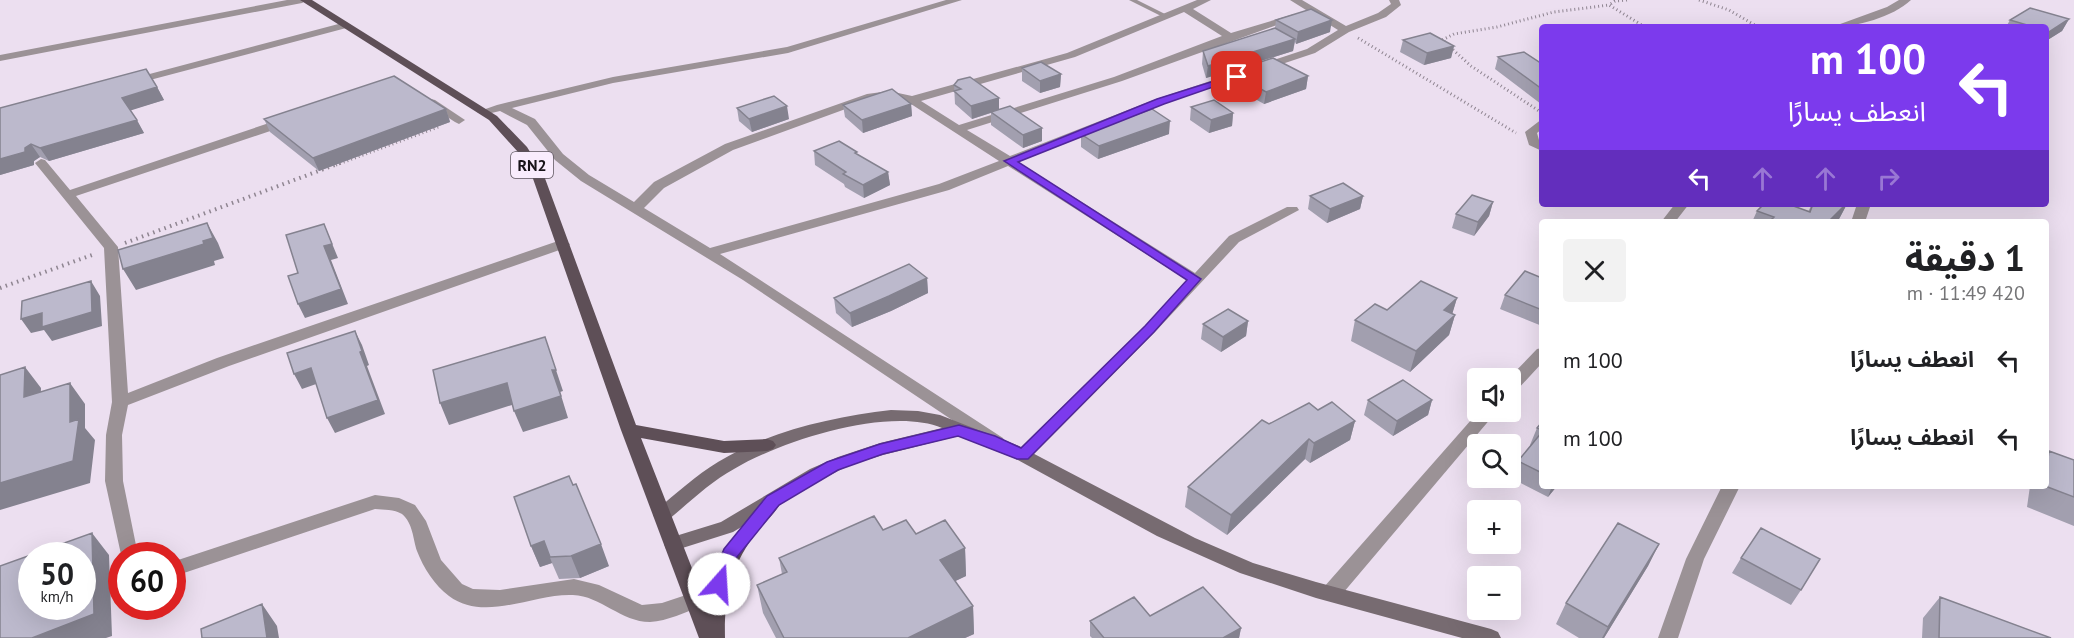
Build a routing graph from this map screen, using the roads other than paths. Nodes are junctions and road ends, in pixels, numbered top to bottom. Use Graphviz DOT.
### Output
graph roads {
  1 [pos="304,0"];
  2 [pos="957,0"];
  3 [pos="1132,0"];
  4 [pos="1206,0"];
  5 [pos="1295,0"];
  6 [pos="1394,0"];
  7 [pos="1906,0"];
  8 [pos="1184,8"];
  9 [pos="1315,10"];
  10 [pos="1165,16"];
  11 [pos="1846,24"];
  12 [pos="346,25"];
  13 [pos="1344,30"];
  14 [pos="1230,37"];
  15 [pos="0,58"];
  16 [pos="122,84"];
  17 [pos="419,95"];
  18 [pos="911,100"];
  19 [pos="501,108"];
  20 [pos="483,112"];
  21 [pos="300,116"];
  22 [pos="459,120"];
  23 [pos="1539,125"];
  24 [pos="958,129"];
  25 [pos="1537,145"];
  26 [pos="1010,161"];
  27 [pos="41,163"];
  28 [pos="67,195"];
  29 [pos="1680,207"];
  30 [pos="635,209"];
  31 [pos="1292,210"];
  32 [pos="1670,219"];
  33 [pos="563,244"];
  34 [pos="707,253"];
  35 [pos="1195,279"];
  36 [pos="1539,356"];
  37 [pos="1521,375"];
  38 [pos="120,402"];
  39 [pos="1479,422"];
  40 [pos="629,430"];
  41 [pos="959,430"];
  42 [pos="767,445"];
  43 [pos="1002,446"];
  44 [pos="1023,455"];
  45 [pos="1730,489"];
  46 [pos="773,501"];
  47 [pos="662,515"];
  48 [pos="126,542"];
  49 [pos="673,544"];
  50 [pos="186,565"];
  51 [pos="1331,593"];
  52 [pos="695,600"];
  53 [pos="710,638"];
  54 [pos="715,638"];
  55 [pos="1491,638"];
  56 [pos="1668,638"];
  1 -- 12 [label="main road, RN2"];
  1 -- 15 [label="street"];
  2 -- 19 [label="street"];
  3 -- 10 [label="lane"];
  4 -- 8 [label="street"];
  5 -- 9 [label="street"];
  6 -- 13 [label="street"];
  7 -- 11 [label="street"];
  8 -- 10 [label="street"];
  8 -- 14 [label="street"];
  9 -- 13 [label="street"];
  9 -- 14 [label="street"];
  10 -- 18 [label="street"];
  12 -- 16 [label="street"];
  12 -- 20 [label="main road, RN2"];
  13 -- 26 [label="street"];
  14 -- 24 [label="street"];
  17 -- 22 [label="street"];
  18 -- 24 [label="street"];
  18 -- 30 [label="street"];
  19 -- 20 [label="street"];
  19 -- 30 [label="street"];
  20 -- 33 [label="main road, RN2"];
  21 -- 28 [label="street"];
  23 -- 25 [label="street"];
  24 -- 26 [label="street"];
  26 -- 34 [label="street"];
  26 -- 35 [label="street"];
  27 -- 28 [label="street"];
  28 -- 38 [label="street"];
  29 -- 32 [label="street"];
  30 -- 34 [label="street"];
  31 -- 35 [label="street"];
  33 -- 38 [label="street"];
  33 -- 40 [label="main road, RN2"];
  34 -- 43 [label="street"];
  35 -- 44 [label="street"];
  36 -- 37 [label="street"];
  38 -- 48 [label="street"];
  39 -- 51 [label="street"];
  40 -- 42 [label="main road"];
  40 -- 47 [label="main road, RN2"];
  41 -- 42 [label="main road"];
  41 -- 43 [label="main road"];
  41 -- 46 [label="main road"];
  42 -- 47 [label="main road"];
  43 -- 44 [label="main road"];
  44 -- 51 [label="main road"];
  45 -- 56 [label="street"];
  46 -- 49 [label="main road"];
  46 -- 54 [label="main road"];
  47 -- 49 [label="main road, RN2"];
  49 -- 52 [label="main road, RN2"];
  50 -- 52 [label="street"];
  51 -- 55 [label="main road"];
  52 -- 53 [label="main road, RN2"];
}
